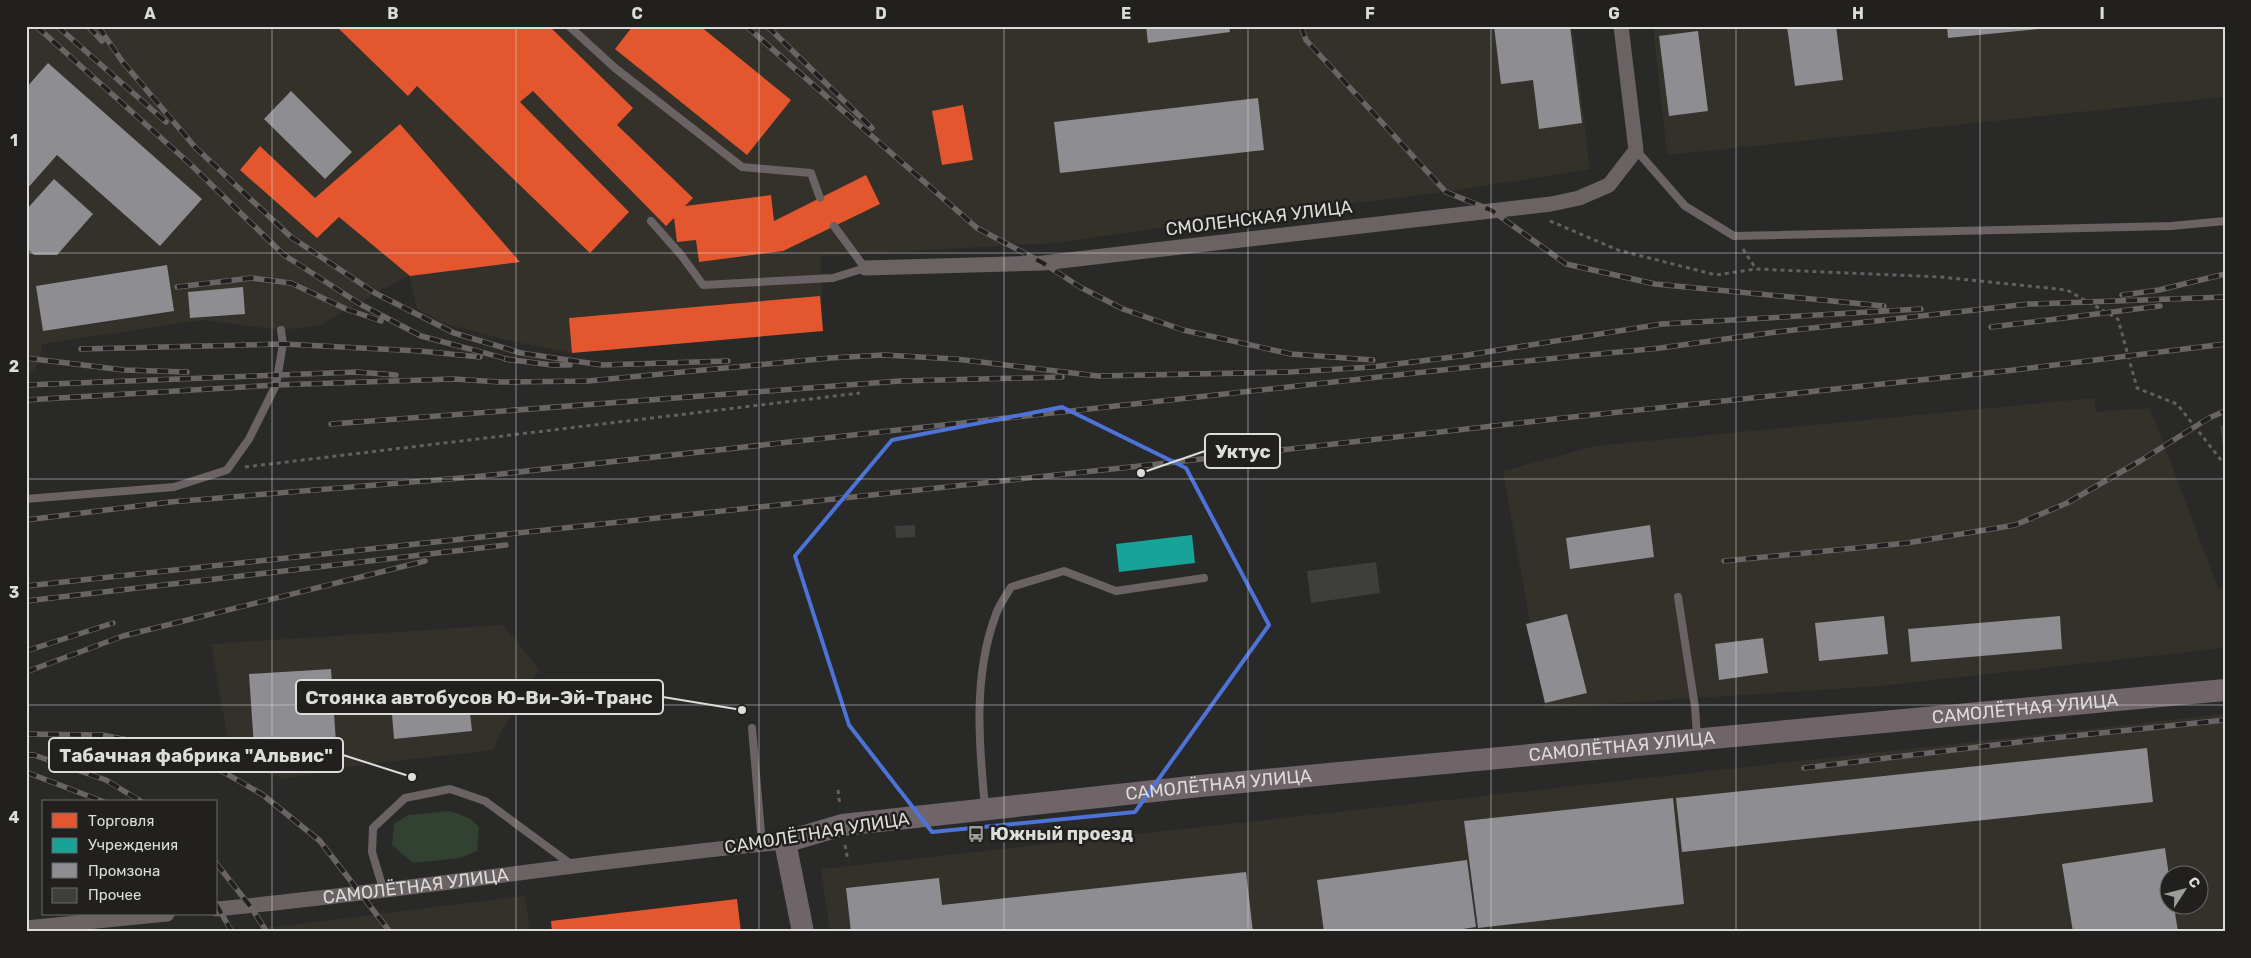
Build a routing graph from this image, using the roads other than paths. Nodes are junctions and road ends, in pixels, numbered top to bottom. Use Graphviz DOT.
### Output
graph roads {
  1 [pos="569,26"];
  2 [pos="1622,26"];
  3 [pos="1636,150"];
  4 [pos="820,198"];
  5 [pos="650,221"];
  6 [pos="2225,222"];
  7 [pos="834,226"];
  8 [pos="865,268"];
  9 [pos="281,330"];
  10 [pos="26,499"];
  11 [pos="1204,578"];
  12 [pos="1678,597"];
  13 [pos="2225,690"];
  14 [pos="752,728"];
  15 [pos="1697,738"];
  16 [pos="985,809"];
  17 [pos="785,842"];
  18 [pos="762,844"];
  19 [pos="574,866"];
  20 [pos="384,892"];
  21 [pos="218,909"];
  22 [pos="147,916"];
  23 [pos="26,928"];
  24 [pos="802,932"];
  1 -- 4 [label="lane"];
  2 -- 3 [label="street"];
  3 -- 6 [label="lane"];
  3 -- 8 [label="street, СМОЛЕНСКАЯ УЛИЦА"];
  5 -- 8 [label="lane"];
  7 -- 8 [label="lane"];
  9 -- 10 [label="lane"];
  11 -- 16 [label="lane"];
  12 -- 15 [label="lane"];
  13 -- 15 [label="main road, САМОЛЁТНАЯ УЛИЦА"];
  14 -- 18 [label="lane"];
  15 -- 16 [label="main road, САМОЛЁТНАЯ УЛИЦА"];
  16 -- 17 [label="main road, САМОЛЁТНАЯ УЛИЦА"];
  17 -- 18 [label="street, САМОЛЁТНАЯ УЛИЦА"];
  17 -- 24 [label="main road"];
  18 -- 19 [label="street, САМОЛЁТНАЯ УЛИЦА"];
  19 -- 20 [label="street, САМОЛЁТНАЯ УЛИЦА"];
  19 -- 20 [label="lane"];
  20 -- 21 [label="street, САМОЛЁТНАЯ УЛИЦА"];
  22 -- 23 [label="street"];
}
